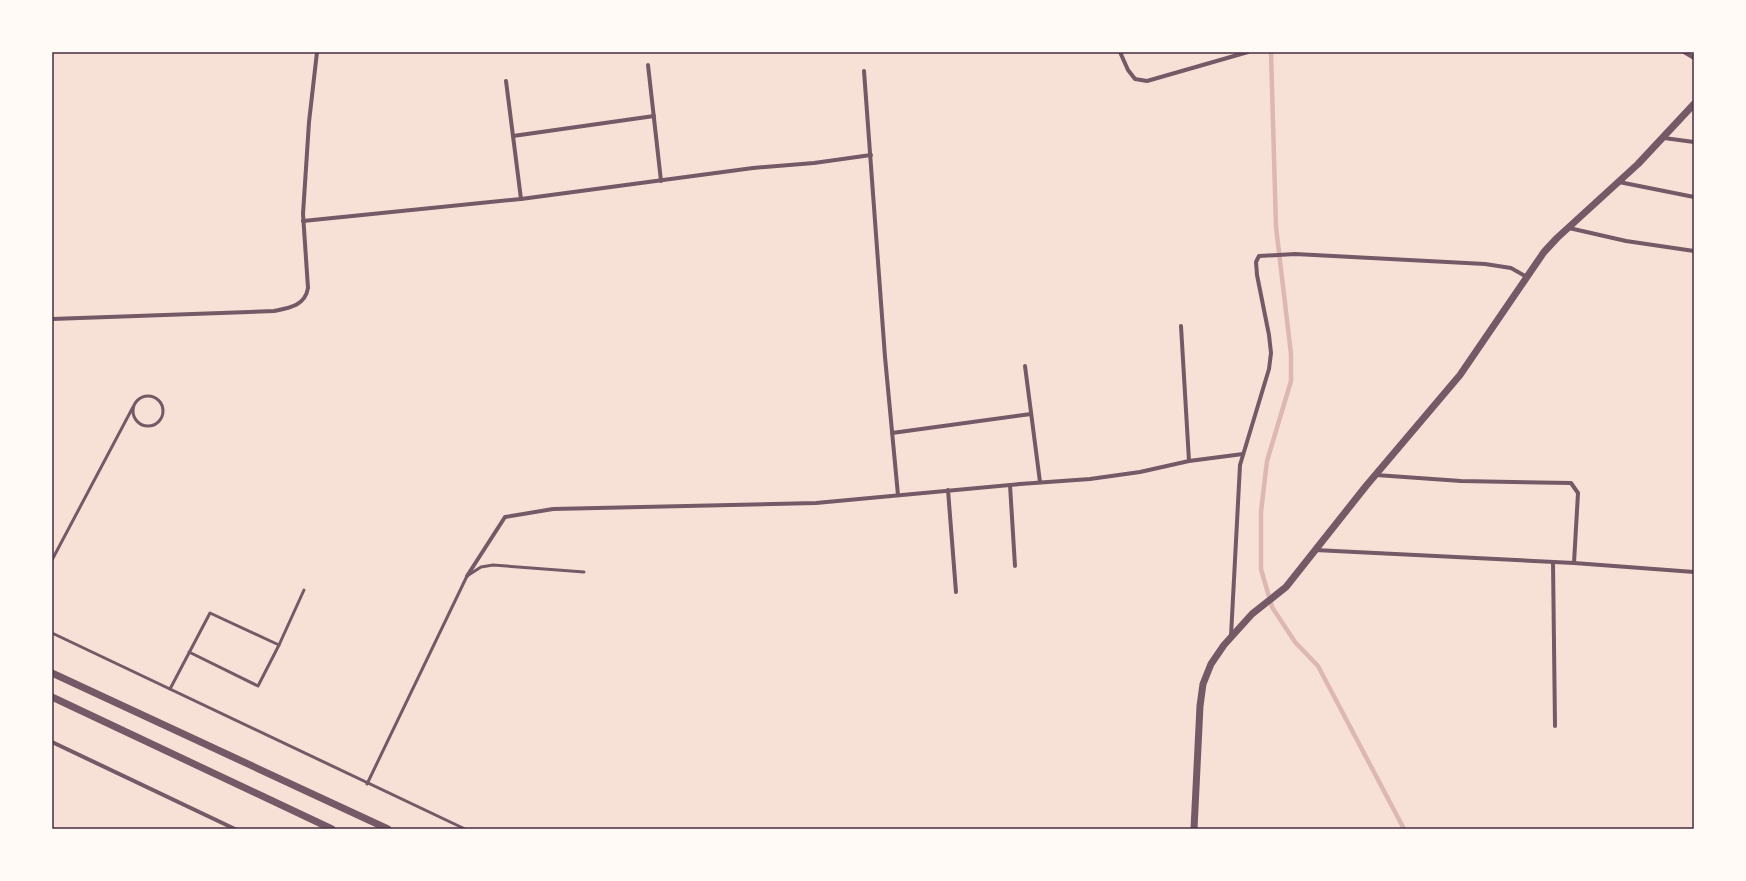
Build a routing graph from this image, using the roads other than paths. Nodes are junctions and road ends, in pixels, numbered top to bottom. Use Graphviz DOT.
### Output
graph roads {
  1 [pos="317,52"];
  2 [pos="1120,52"];
  3 [pos="1248,52"];
  4 [pos="1684,52"];
  5 [pos="1694,58"];
  6 [pos="648,65"];
  7 [pos="864,71"];
  8 [pos="506,80"];
  9 [pos="1694,104"];
  10 [pos="654,116"];
  11 [pos="513,136"];
  12 [pos="1664,138"];
  13 [pos="1694,142"];
  14 [pos="871,155"];
  15 [pos="661,181"];
  16 [pos="1618,182"];
  17 [pos="1694,197"];
  18 [pos="521,199"];
  19 [pos="303,221"];
  20 [pos="1568,228"];
  21 [pos="1694,251"];
  22 [pos="1527,277"];
  23 [pos="52,319"];
  24 [pos="1181,326"];
  25 [pos="1025,366"];
  26 [pos="133,407"];
  27 [pos="1031,414"];
  28 [pos="892,433"];
  29 [pos="1243,454"];
  30 [pos="1189,461"];
  31 [pos="1375,475"];
  32 [pos="1040,482"];
  33 [pos="1010,484"];
  34 [pos="948,490"];
  35 [pos="898,495"];
  36 [pos="1315,550"];
  37 [pos="52,560"];
  38 [pos="1553,562"];
  39 [pos="1574,563"];
  40 [pos="1015,566"];
  41 [pos="584,572"];
  42 [pos="1694,572"];
  43 [pos="467,576"];
  44 [pos="304,590"];
  45 [pos="956,592"];
  46 [pos="52,633"];
  47 [pos="1232,637"];
  48 [pos="279,645"];
  49 [pos="189,652"];
  50 [pos="52,673"];
  51 [pos="170,689"];
  52 [pos="52,697"];
  53 [pos="1555,726"];
  54 [pos="52,742"];
  55 [pos="367,784"];
  56 [pos="235,829"];
  57 [pos="332,829"];
  58 [pos="388,829"];
  59 [pos="465,829"];
  60 [pos="1194,829"];
  1 -- 19 [label="street"];
  2 -- 3 [label="street"];
  4 -- 5 [label="street"];
  6 -- 10 [label="street"];
  7 -- 14 [label="street"];
  8 -- 11 [label="street"];
  9 -- 12 [label="street"];
  10 -- 11 [label="street"];
  10 -- 15 [label="street"];
  11 -- 18 [label="street"];
  12 -- 13 [label="street"];
  12 -- 16 [label="street"];
  14 -- 15 [label="street"];
  14 -- 28 [label="street"];
  15 -- 18 [label="street"];
  16 -- 17 [label="street"];
  16 -- 20 [label="street"];
  18 -- 19 [label="street"];
  19 -- 23 [label="street"];
  20 -- 21 [label="street"];
  20 -- 22 [label="street"];
  22 -- 29 [label="street"];
  22 -- 31 [label="street"];
  24 -- 30 [label="street"];
  25 -- 27 [label="street"];
  26 -- 26 [label="lane"];
  26 -- 37 [label="lane"];
  27 -- 28 [label="street"];
  27 -- 32 [label="street"];
  28 -- 35 [label="street"];
  29 -- 30 [label="street"];
  29 -- 47 [label="street"];
  30 -- 32 [label="street"];
  31 -- 36 [label="street"];
  31 -- 39 [label="street"];
  32 -- 33 [label="street"];
  33 -- 34 [label="street"];
  33 -- 40 [label="street"];
  34 -- 35 [label="street"];
  34 -- 45 [label="street"];
  35 -- 43 [label="street"];
  36 -- 38 [label="street"];
  36 -- 47 [label="street"];
  38 -- 39 [label="street"];
  38 -- 53 [label="street"];
  39 -- 42 [label="street"];
  41 -- 43 [label="lane"];
  43 -- 55 [label="lane"];
  44 -- 48 [label="lane"];
  46 -- 51 [label="lane"];
  47 -- 60 [label="street"];
  48 -- 49 [label="lane"];
  48 -- 49 [label="lane"];
  49 -- 51 [label="lane"];
  50 -- 58 [label="street"];
  51 -- 55 [label="lane"];
  52 -- 57 [label="street"];
  54 -- 56 [label="street"];
  55 -- 59 [label="lane"];
}
